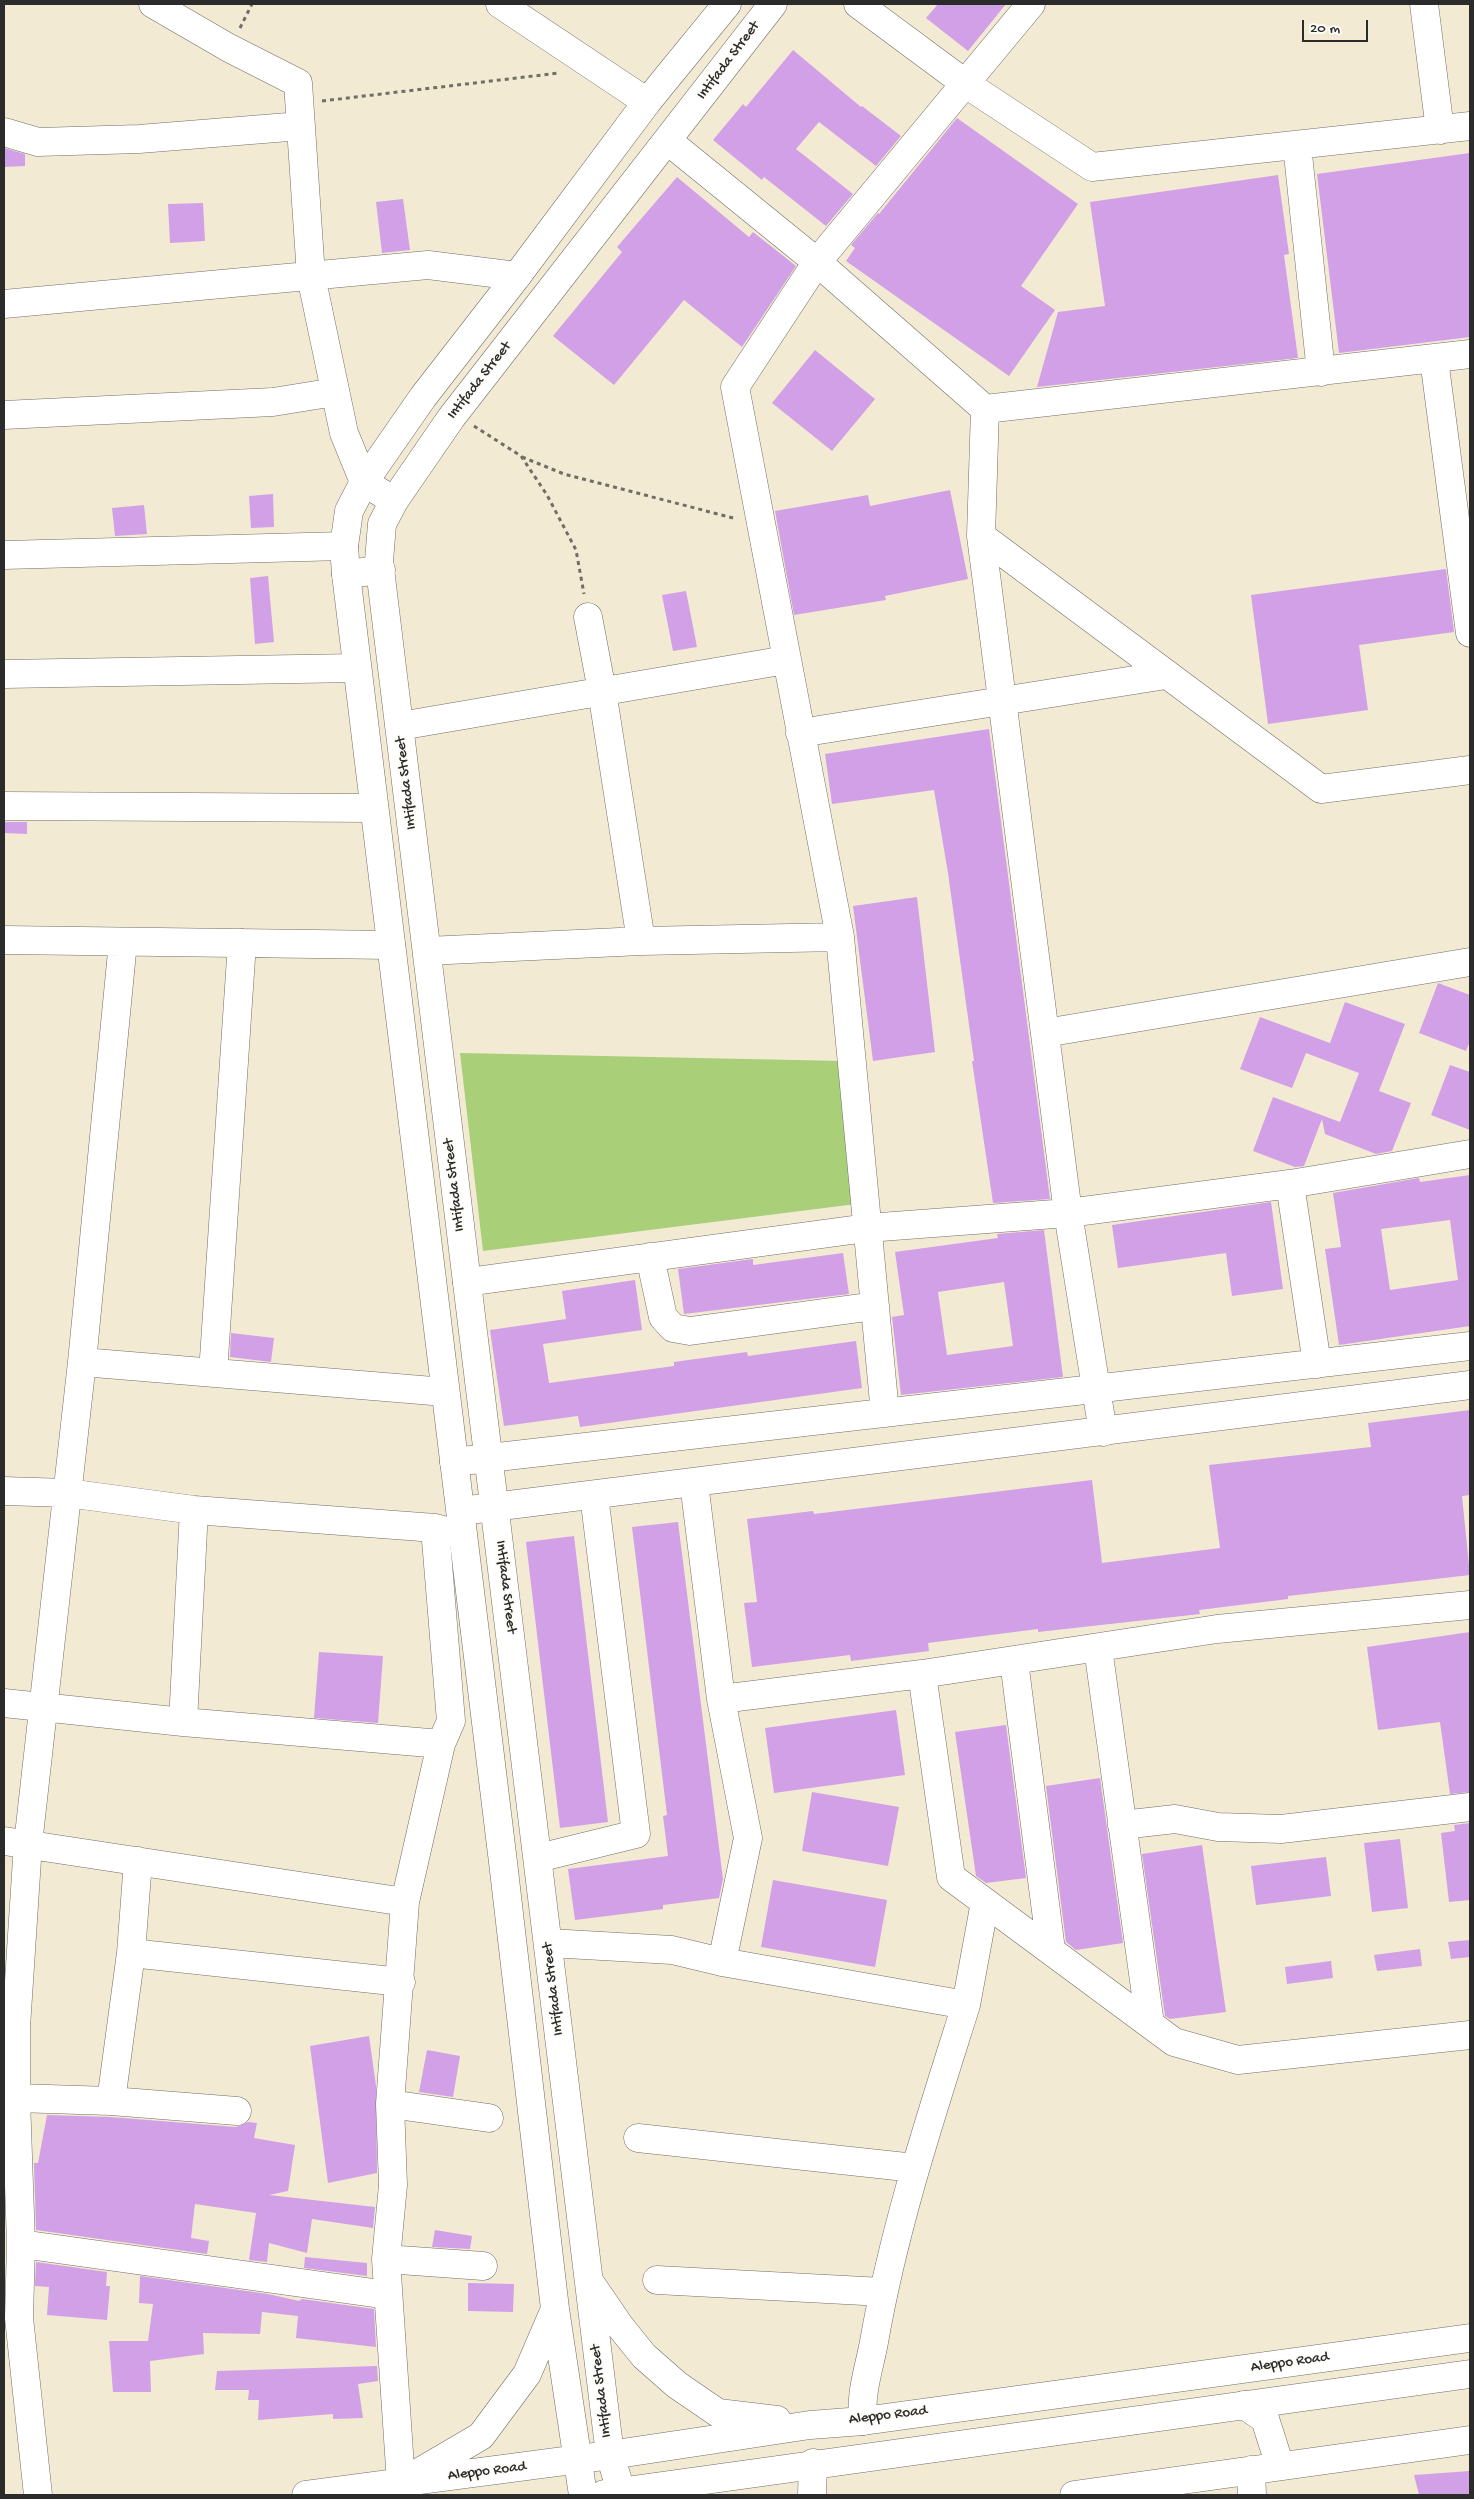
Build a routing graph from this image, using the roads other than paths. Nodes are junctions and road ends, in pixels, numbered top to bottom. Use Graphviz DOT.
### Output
graph roads {
  1 [pos="153,4"];
  2 [pos="500,4"];
  3 [pos="727,4"];
  4 [pos="773,4"];
  5 [pos="858,4"];
  6 [pos="1031,4"];
  7 [pos="1424,4"];
  8 [pos="966,84"];
  9 [pos="647,102"];
  10 [pos="300,115"];
  11 [pos="1470,126"];
  12 [pos="1440,130"];
  13 [pos="4,132"];
  14 [pos="668,141"];
  15 [pos="1297,145"];
  16 [pos="817,262"];
  17 [pos="310,276"];
  18 [pos="517,276"];
  19 [pos="4,304"];
  20 [pos="1470,354"];
  21 [pos="1434,359"];
  22 [pos="1321,372"];
  23 [pos="335,392"];
  24 [pos="984,409"];
  25 [pos="4,414"];
  26 [pos="364,482"];
  27 [pos="394,501"];
  28 [pos="982,536"];
  29 [pos="344,546"];
  30 [pos="4,554"];
  31 [pos="381,570"];
  32 [pos="346,574"];
  33 [pos="588,617"];
  34 [pos="1470,633"];
  35 [pos="786,660"];
  36 [pos="357,668"];
  37 [pos="4,674"];
  38 [pos="1166,675"];
  39 [pos="602,691"];
  40 [pos="1002,701"];
  41 [pos="400,726"];
  42 [pos="800,733"];
  43 [pos="1470,770"];
  44 [pos="4,806"];
  45 [pos="374,808"];
  46 [pos="840,937"];
  47 [pos="4,940"];
  48 [pos="642,941"];
  49 [pos="124,942"];
  50 [pos="242,943"];
  51 [pos="391,945"];
  52 [pos="427,951"];
  53 [pos="1470,962"];
  54 [pos="1045,1033"];
  55 [pos="1470,1154"];
  56 [pos="1290,1184"];
  57 [pos="1068,1213"];
  58 [pos="867,1228"];
  59 [pos="650,1257"];
  60 [pos="467,1282"];
  61 [pos="875,1306"];
  62 [pos="1470,1346"];
  63 [pos="82,1362"];
  64 [pos="1317,1364"];
  65 [pos="213,1373"];
  66 [pos="1470,1385"];
  67 [pos="1095,1389"];
  68 [pos="445,1392"];
  69 [pos="885,1413"];
  70 [pos="1103,1432"];
  71 [pos="488,1458"];
  72 [pos="454,1462"];
  73 [pos="694,1483"];
  74 [pos="4,1491"];
  75 [pos="67,1493"];
  76 [pos="594,1495"];
  77 [pos="495,1508"];
  78 [pos="194,1510"];
  79 [pos="462,1523"];
  80 [pos="435,1528"];
  81 [pos="1470,1605"];
  82 [pos="1098,1648"];
  83 [pos="1014,1661"];
  84 [pos="922,1674"];
  85 [pos="721,1699"];
  86 [pos="4,1703"];
  87 [pos="43,1707"];
  88 [pos="183,1722"];
  89 [pos="441,1744"];
  90 [pos="1470,1807"];
  91 [pos="1122,1825"];
  92 [pos="16,1843"];
  93 [pos="538,1858"];
  94 [pos="138,1861"];
  95 [pos="405,1902"];
  96 [pos="985,1902"];
  97 [pos="548,1943"];
  98 [pos="1051,1950"];
  99 [pos="131,1952"];
  100 [pos="722,1962"];
  101 [pos="401,1982"];
  102 [pos="966,2005"];
  103 [pos="1150,2024"];
  104 [pos="10,2027"];
  105 [pos="1470,2035"];
  106 [pos="16,2098"];
  107 [pos="111,2102"];
  108 [pos="390,2104"];
  109 [pos="237,2111"];
  110 [pos="490,2118"];
  111 [pos="638,2138"];
  112 [pos="915,2168"];
  113 [pos="21,2244"];
  114 [pos="386,2259"];
  115 [pos="484,2266"];
  116 [pos="657,2280"];
  117 [pos="589,2282"];
  118 [pos="883,2292"];
  119 [pos="388,2295"];
  120 [pos="555,2309"];
  121 [pos="1470,2338"];
  122 [pos="1470,2374"];
  123 [pos="1244,2405"];
  124 [pos="863,2420"];
  125 [pos="810,2425"];
  126 [pos="1470,2440"];
  127 [pos="610,2455"];
  128 [pos="578,2460"];
  129 [pos="813,2463"];
  130 [pos="1280,2466"];
  131 [pos="1251,2482"];
  132 [pos="401,2483"];
  133 [pos="1184,2487"];
  134 [pos="621,2492"];
  135 [pos="38,2495"];
  136 [pos="306,2495"];
  137 [pos="583,2495"];
  138 [pos="590,2495"];
  139 [pos="812,2495"];
  140 [pos="1074,2495"];
  1 -- 10 [label="street"];
  2 -- 9 [label="street"];
  3 -- 9 [label="street"];
  4 -- 14 [label="street, Intifada Street"];
  5 -- 8 [label="street"];
  6 -- 8 [label="street"];
  7 -- 12 [label="street"];
  8 -- 15 [label="street"];
  8 -- 16 [label="street"];
  9 -- 18 [label="street"];
  10 -- 13 [label="street"];
  10 -- 17 [label="street"];
  11 -- 12 [label="street"];
  12 -- 15 [label="street"];
  14 -- 16 [label="street"];
  14 -- 27 [label="street, Intifada Street"];
  15 -- 22 [label="street"];
  16 -- 24 [label="street"];
  16 -- 35 [label="street"];
  17 -- 18 [label="street"];
  17 -- 19 [label="street"];
  17 -- 23 [label="street"];
  18 -- 26 [label="street"];
  20 -- 21 [label="street"];
  21 -- 22 [label="street"];
  21 -- 34 [label="street"];
  22 -- 24 [label="street"];
  23 -- 25 [label="street"];
  23 -- 26 [label="street"];
  24 -- 28 [label="street"];
  26 -- 27 [label="street"];
  26 -- 29 [label="street"];
  27 -- 31 [label="street, Intifada Street"];
  28 -- 38 [label="street"];
  28 -- 40 [label="street"];
  29 -- 30 [label="street"];
  29 -- 32 [label="street"];
  31 -- 32 [label="street"];
  31 -- 41 [label="street, Intifada Street"];
  32 -- 36 [label="street"];
  33 -- 39 [label="street"];
  35 -- 39 [label="street"];
  35 -- 42 [label="street"];
  36 -- 37 [label="street"];
  36 -- 45 [label="street"];
  38 -- 40 [label="street"];
  38 -- 43 [label="street"];
  39 -- 41 [label="street"];
  39 -- 48 [label="street"];
  40 -- 42 [label="street"];
  40 -- 54 [label="street"];
  41 -- 52 [label="street, Intifada Street"];
  42 -- 46 [label="street"];
  44 -- 45 [label="street"];
  45 -- 51 [label="street"];
  46 -- 48 [label="street"];
  46 -- 58 [label="street"];
  47 -- 49 [label="street"];
  48 -- 52 [label="street"];
  49 -- 50 [label="street"];
  49 -- 63 [label="street"];
  50 -- 51 [label="street"];
  50 -- 65 [label="street"];
  51 -- 68 [label="street"];
  52 -- 60 [label="street, Intifada Street"];
  53 -- 54 [label="street"];
  54 -- 57 [label="street"];
  55 -- 56 [label="street"];
  56 -- 57 [label="street"];
  56 -- 64 [label="street"];
  57 -- 58 [label="street"];
  57 -- 67 [label="street"];
  58 -- 59 [label="street"];
  58 -- 61 [label="street"];
  59 -- 60 [label="street"];
  59 -- 61 [label="street"];
  60 -- 71 [label="street, Intifada Street"];
  61 -- 69 [label="street"];
  62 -- 64 [label="street"];
  63 -- 65 [label="street"];
  63 -- 75 [label="street"];
  64 -- 67 [label="street"];
  65 -- 68 [label="street"];
  66 -- 70 [label="street"];
  67 -- 69 [label="street"];
  67 -- 70 [label="street"];
  68 -- 72 [label="street"];
  69 -- 71 [label="street"];
  70 -- 73 [label="street"];
  71 -- 72 [label="street"];
  71 -- 77 [label="street, Intifada Street"];
  72 -- 79 [label="street"];
  73 -- 76 [label="street"];
  73 -- 85 [label="street"];
  74 -- 75 [label="street"];
  75 -- 78 [label="street"];
  75 -- 87 [label="street"];
  76 -- 77 [label="street"];
  76 -- 93 [label="street"];
  77 -- 79 [label="street"];
  77 -- 93 [label="street, Intifada Street"];
  78 -- 80 [label="street"];
  78 -- 88 [label="street"];
  79 -- 80 [label="street"];
  79 -- 120 [label="street"];
  80 -- 89 [label="street"];
  81 -- 82 [label="street"];
  82 -- 83 [label="street"];
  82 -- 91 [label="street"];
  83 -- 84 [label="street"];
  83 -- 98 [label="street"];
  84 -- 85 [label="street"];
  84 -- 96 [label="street"];
  85 -- 100 [label="street"];
  86 -- 87 [label="street"];
  87 -- 88 [label="street"];
  87 -- 92 [label="street"];
  88 -- 89 [label="street"];
  89 -- 95 [label="street"];
  90 -- 91 [label="street"];
  91 -- 103 [label="street"];
  92 -- 94 [label="street"];
  92 -- 104 [label="street"];
  93 -- 97 [label="street, Intifada Street"];
  94 -- 95 [label="street"];
  94 -- 99 [label="street"];
  95 -- 101 [label="street"];
  96 -- 98 [label="street"];
  96 -- 102 [label="street"];
  97 -- 100 [label="street"];
  97 -- 117 [label="street, Intifada Street"];
  98 -- 103 [label="street"];
  99 -- 101 [label="street"];
  99 -- 107 [label="street"];
  100 -- 102 [label="street"];
  101 -- 108 [label="street"];
  102 -- 112 [label="street"];
  103 -- 105 [label="street"];
  104 -- 106 [label="street"];
  106 -- 107 [label="street"];
  106 -- 113 [label="street"];
  107 -- 109 [label="street"];
  108 -- 110 [label="street"];
  108 -- 114 [label="street"];
  111 -- 112 [label="street"];
  112 -- 118 [label="street"];
  113 -- 119 [label="street"];
  113 -- 135 [label="street"];
  114 -- 115 [label="street"];
  114 -- 119 [label="street"];
  116 -- 118 [label="street"];
  117 -- 125 [label="street"];
  117 -- 127 [label="street, Intifada Street"];
  118 -- 124 [label="street"];
  119 -- 132 [label="street"];
  120 -- 128 [label="street"];
  120 -- 132 [label="street"];
  121 -- 124 [label="street, Aleppo Road"];
  122 -- 123 [label="street"];
  123 -- 129 [label="street"];
  123 -- 130 [label="street"];
  124 -- 125 [label="street, Aleppo Road"];
  125 -- 127 [label="street, Aleppo Road"];
  126 -- 130 [label="street"];
  127 -- 128 [label="street, Aleppo Road"];
  127 -- 134 [label="street, Intifada Street"];
  128 -- 132 [label="street, Aleppo Road"];
  128 -- 137 [label="street"];
  129 -- 134 [label="street"];
  129 -- 139 [label="street"];
  130 -- 131 [label="street"];
  131 -- 133 [label="street"];
  132 -- 136 [label="street, Aleppo Road"];
  133 -- 140 [label="street"];
  134 -- 138 [label="street"];
}
